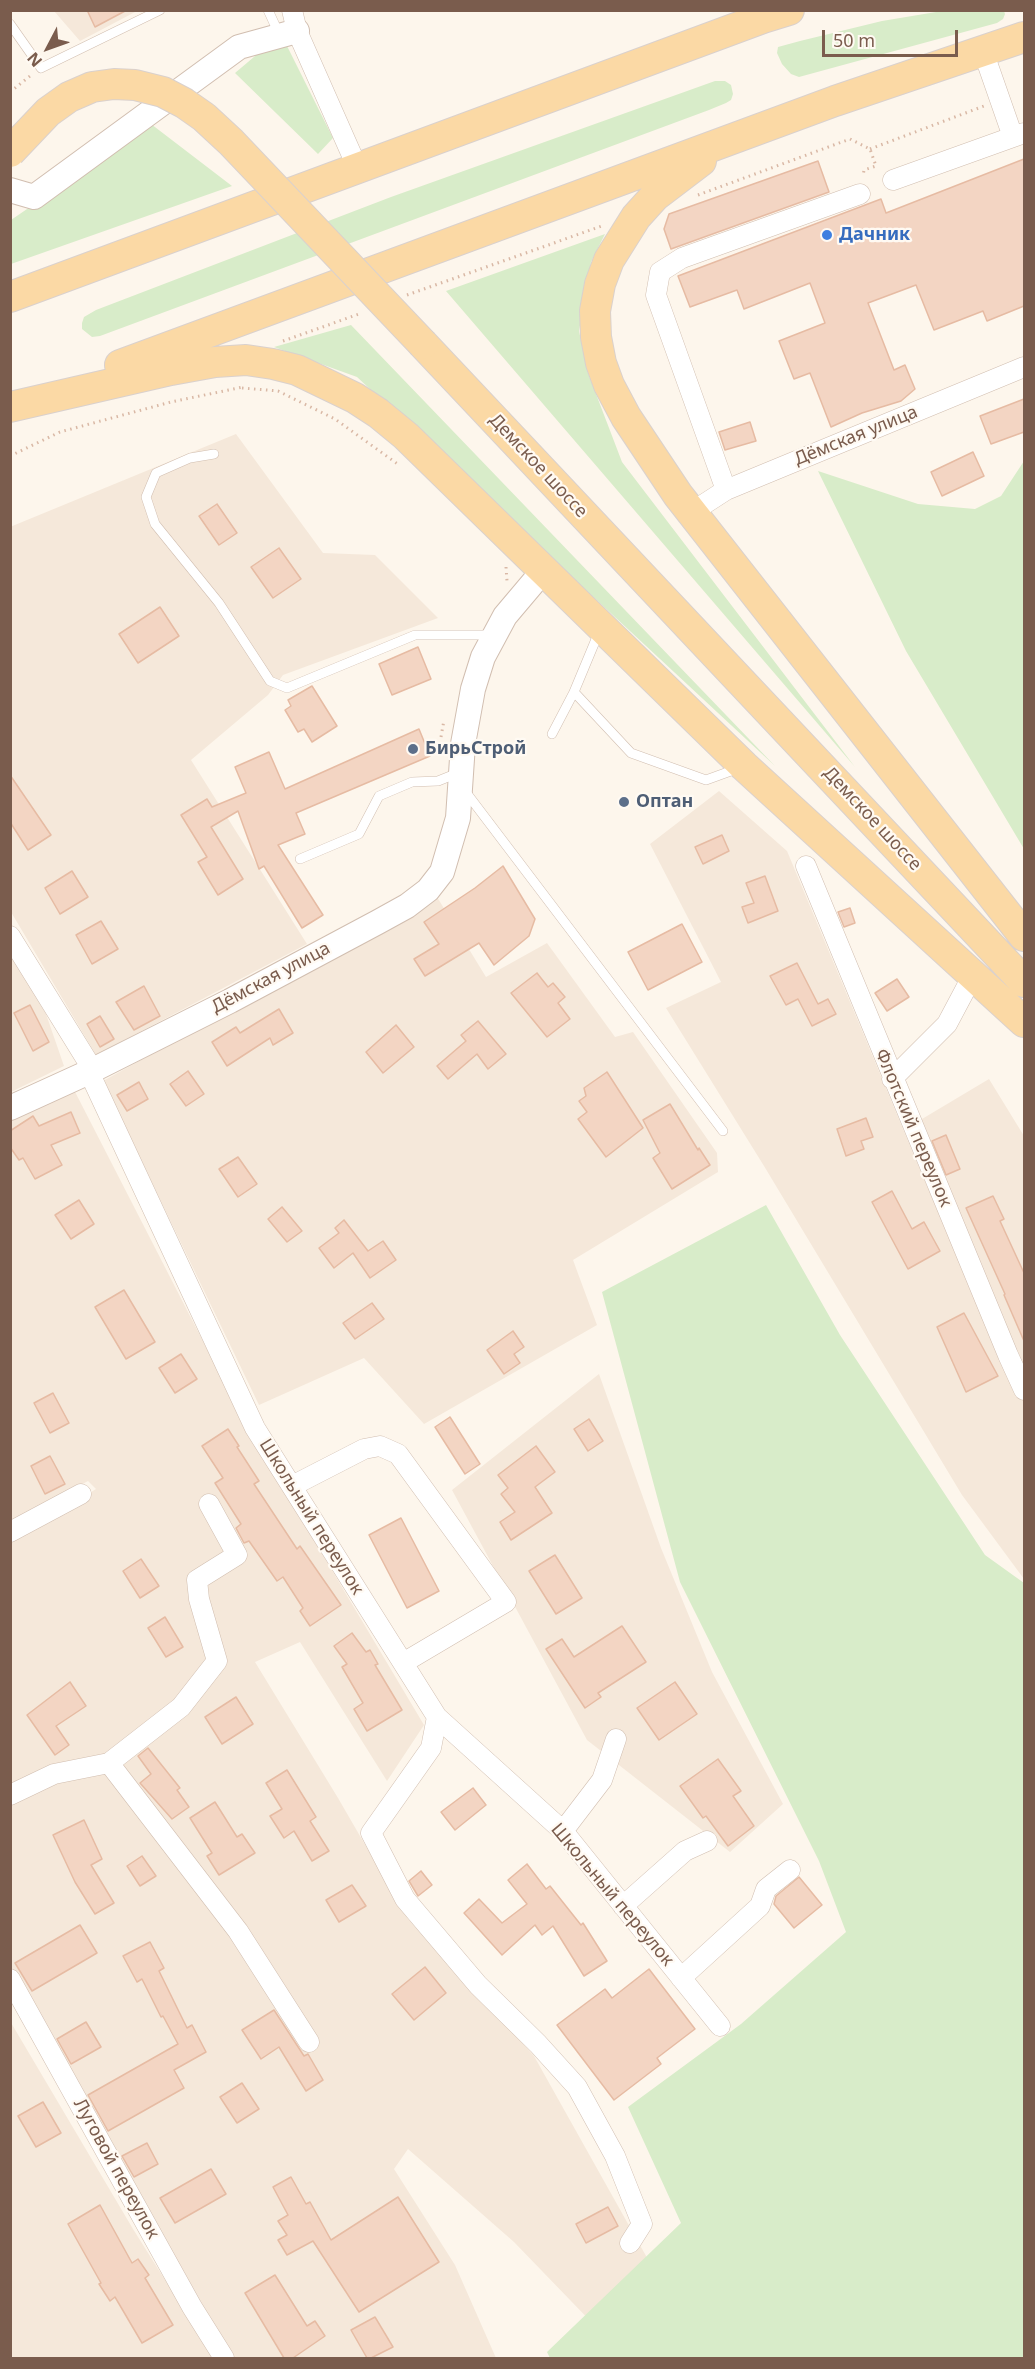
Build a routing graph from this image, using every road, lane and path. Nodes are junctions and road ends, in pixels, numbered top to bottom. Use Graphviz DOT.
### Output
graph roads {
  1 [pos="160,10"];
  2 [pos="268,10"];
  3 [pos="789,10"];
  4 [pos="10,24"];
  5 [pos="289,26"];
  6 [pos="1024,37"];
  7 [pos="983,51"];
  8 [pos="41,68"];
  9 [pos="10,92"];
  10 [pos="1000,100"];
  11 [pos="1019,135"];
  12 [pos="741,136"];
  13 [pos="870,149"];
  14 [pos="10,152"];
  15 [pos="358,169"];
  16 [pos="864,170"];
  17 [pos="892,180"];
  18 [pos="10,190"];
  19 [pos="860,194"];
  20 [pos="696,196"];
  21 [pos="630,227"];
  22 [pos="74,274"];
  23 [pos="10,291"];
  24 [pos="10,297"];
  25 [pos="400,298"];
  26 [pos="369,310"];
  27 [pos="1024,367"];
  28 [pos="246,374"];
  29 [pos="10,406"];
  30 [pos="214,454"];
  31 [pos="10,456"];
  32 [pos="406,472"];
  33 [pos="726,490"];
  34 [pos="692,512"];
  35 [pos="506,566"];
  36 [pos="543,570"];
  37 [pos="507,583"];
  38 [pos="601,627"];
  39 [pos="493,635"];
  40 [pos="574,692"];
  41 [pos="445,717"];
  42 [pos="552,734"];
  43 [pos="441,739"];
  44 [pos="744,766"];
  45 [pos="460,779"];
  46 [pos="300,859"];
  47 [pos="806,866"];
  48 [pos="10,936"];
  49 [pos="1024,936"];
  50 [pos="973,975"];
  51 [pos="1024,982"];
  52 [pos="1024,1022"];
  53 [pos="89,1072"];
  54 [pos="892,1079"];
  55 [pos="10,1108"];
  56 [pos="723,1131"];
  57 [pos="1024,1390"];
  58 [pos="292,1486"];
  59 [pos="81,1494"];
  60 [pos="209,1504"];
  61 [pos="10,1533"];
  62 [pos="403,1663"];
  63 [pos="437,1717"];
  64 [pos="616,1739"];
  65 [pos="109,1763"];
  66 [pos="10,1795"];
  67 [pos="563,1831"];
  68 [pos="707,1841"];
  69 [pos="790,1870"];
  70 [pos="623,1906"];
  71 [pos="681,1978"];
  72 [pos="10,1979"];
  73 [pos="720,2026"];
  74 [pos="309,2042"];
  75 [pos="630,2243"];
  76 [pos="224,2358"];
  1 -- 8 [label="lane"];
  2 -- 5 [label="lane"];
  3 -- 15 [label="main road"];
  4 -- 8 [label="lane"];
  5 -- 15 [label="street"];
  5 -- 18 [label="street"];
  6 -- 7 [label="main road"];
  7 -- 10 [label="street"];
  7 -- 12 [label="main road"];
  8 -- 9 [label="path"];
  10 -- 11 [label="street"];
  10 -- 13 [label="path"];
  11 -- 17 [label="street"];
  12 -- 21 [label="main road"];
  12 -- 29 [label="main road"];
  13 -- 16 [label="path"];
  13 -- 20 [label="path"];
  14 -- 51 [label="main road, Демское шоссе, bridge"];
  15 -- 22 [label="main road"];
  19 -- 33 [label="street"];
  21 -- 25 [label="path"];
  21 -- 34 [label="main road"];
  22 -- 23 [label="main road"];
  22 -- 24 [label="main road"];
  26 -- 28 [label="path"];
  27 -- 33 [label="street, Дёмская улица"];
  28 -- 29 [label="main road"];
  28 -- 31 [label="path"];
  28 -- 32 [label="path"];
  28 -- 36 [label="main road"];
  30 -- 39 [label="lane"];
  33 -- 34 [label="street, Дёмская улица"];
  34 -- 49 [label="main road"];
  35 -- 37 [label="path"];
  36 -- 38 [label="main road"];
  36 -- 39 [label="street, Дёмская улица"];
  38 -- 40 [label="lane"];
  38 -- 44 [label="main road"];
  39 -- 45 [label="street, Дёмская улица"];
  40 -- 42 [label="lane"];
  40 -- 44 [label="lane"];
  41 -- 43 [label="path"];
  44 -- 50 [label="main road"];
  45 -- 46 [label="lane"];
  45 -- 53 [label="street, Дёмская улица"];
  45 -- 56 [label="lane"];
  47 -- 54 [label="street, Флотский переулок"];
  48 -- 53 [label="street, Школьный переулок"];
  50 -- 52 [label="main road"];
  50 -- 54 [label="street"];
  53 -- 55 [label="street, Дёмская улица"];
  53 -- 58 [label="street, Школьный переулок"];
  54 -- 57 [label="street, Флотский переулок"];
  58 -- 62 [label="street, Школьный переулок"];
  58 -- 62 [label="street"];
  59 -- 61 [label="street"];
  60 -- 65 [label="street"];
  62 -- 63 [label="street, Школьный переулок"];
  63 -- 67 [label="street, Школьный переулок"];
  63 -- 75 [label="street"];
  64 -- 67 [label="street"];
  65 -- 66 [label="street"];
  65 -- 74 [label="street"];
  67 -- 70 [label="street, Школьный переулок"];
  68 -- 70 [label="street"];
  69 -- 71 [label="street"];
  70 -- 71 [label="street, Школьный переулок"];
  71 -- 73 [label="street, Школьный переулок"];
  72 -- 76 [label="street, Луговой переулок"];
}
